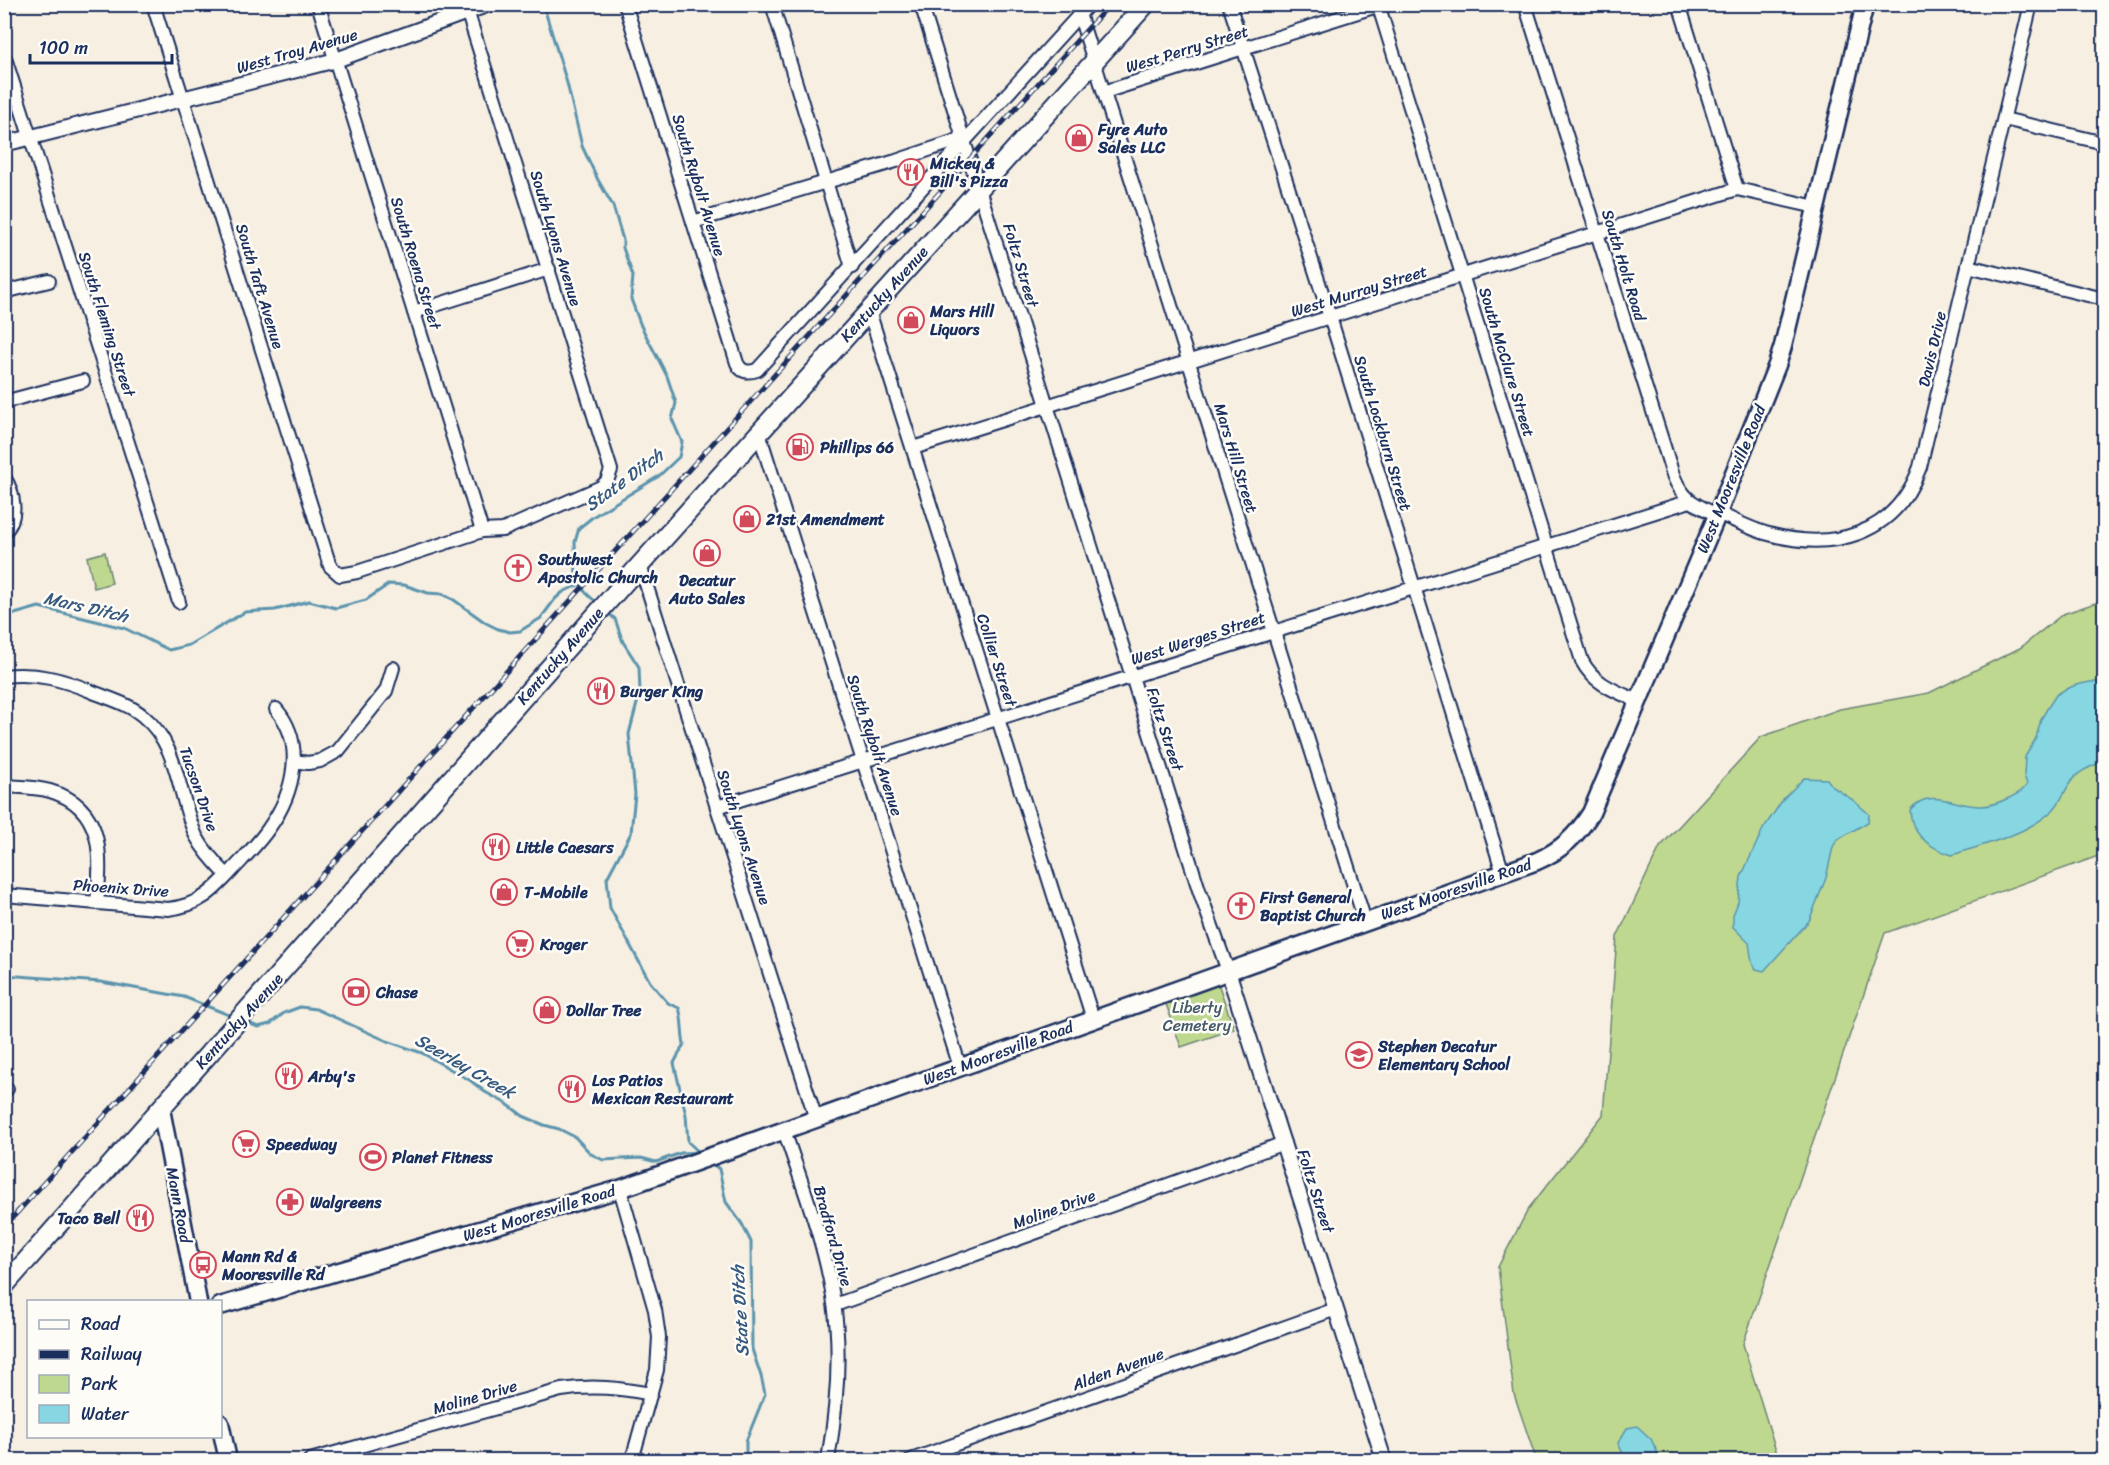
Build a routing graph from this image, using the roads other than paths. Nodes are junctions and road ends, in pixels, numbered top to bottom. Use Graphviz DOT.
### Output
graph roads {
  1 [pos="153,4"];
  2 [pos="318,4"];
  3 [pos="489,4"];
  4 [pos="625,4"];
  5 [pos="772,4"];
  6 [pos="921,4"];
  7 [pos="1089,4"];
  8 [pos="1146,4"];
  9 [pos="1229,4"];
  10 [pos="1526,4"];
  11 [pos="1679,4"];
  12 [pos="1865,4"];
  13 [pos="2031,4"];
  14 [pos="1380,5"];
  15 [pos="466,8"];
  16 [pos="1078,10"];
  17 [pos="1244,49"];
  18 [pos="4,55"];
  19 [pos="336,60"];
  20 [pos="1095,62"];
  21 [pos="1104,92"];
  22 [pos="183,99"];
  23 [pos="2004,119"];
  24 [pos="31,137"];
  25 [pos="965,140"];
  26 [pos="2104,143"];
  27 [pos="4,144"];
  28 [pos="827,182"];
  29 [pos="980,188"];
  30 [pos="1737,189"];
  31 [pos="1816,207"];
  32 [pos="693,222"];
  33 [pos="1597,232"];
  34 [pos="1968,266"];
  35 [pos="852,267"];
  36 [pos="549,269"];
  37 [pos="1462,275"];
  38 [pos="49,281"];
  39 [pos="4,292"];
  40 [pos="2104,299"];
  41 [pos="868,311"];
  42 [pos="414,312"];
  43 [pos="1330,317"];
  44 [pos="1188,361"];
  45 [pos="83,381"];
  46 [pos="4,402"];
  47 [pos="1047,405"];
  48 [pos="759,433"];
  49 [pos="913,448"];
  50 [pos="4,477"];
  51 [pos="1690,501"];
  52 [pos="1718,514"];
  53 [pos="482,531"];
  54 [pos="4,532"];
  55 [pos="1546,546"];
  56 [pos="640,565"];
  57 [pos="1415,587"];
  58 [pos="179,602"];
  59 [pos="1274,632"];
  60 [pos="393,668"];
  61 [pos="4,676"];
  62 [pos="1132,676"];
  63 [pos="1638,701"];
  64 [pos="276,709"];
  65 [pos="998,718"];
  66 [pos="294,761"];
  67 [pos="863,761"];
  68 [pos="4,786"];
  69 [pos="717,807"];
  70 [pos="1503,873"];
  71 [pos="227,875"];
  72 [pos="4,895"];
  73 [pos="97,903"];
  74 [pos="1365,921"];
  75 [pos="1228,971"];
  76 [pos="1093,1019"];
  77 [pos="960,1067"];
  78 [pos="160,1109"];
  79 [pos="816,1119"];
  80 [pos="784,1130"];
  81 [pos="1284,1143"];
  82 [pos="620,1189"];
  83 [pos="4,1286"];
  84 [pos="198,1300"];
  85 [pos="222,1305"];
  86 [pos="835,1305"];
  87 [pos="1336,1309"];
  88 [pos="651,1394"];
  89 [pos="222,1432"];
  90 [pos="228,1461"];
  91 [pos="310,1461"];
  92 [pos="632,1461"];
  93 [pos="828,1461"];
  94 [pos="911,1461"];
  95 [pos="1384,1461"];
  1 -- 22 [label="street, South Taft Avenue"];
  2 -- 19 [label="street, South Roena Street"];
  3 -- 15 [label="street, West Troy Avenue"];
  4 -- 32 [label="street, South Rybolt Avenue"];
  5 -- 28 [label="street"];
  6 -- 25 [label="street, Foltz Street"];
  7 -- 16 [label="street"];
  8 -- 20 [label="main road, Kentucky Avenue"];
  9 -- 17 [label="street, South Lockburn Street"];
  10 -- 33 [label="street, South Holt Road"];
  11 -- 30 [label="street"];
  12 -- 31 [label="main road, West Mooresville Road"];
  13 -- 23 [label="street, Davis Drive"];
  14 -- 17 [label="street, West Perry Street"];
  14 -- 37 [label="street, South McClure Street"];
  15 -- 19 [label="street, West Troy Avenue"];
  15 -- 36 [label="street, South Lyons Avenue"];
  16 -- 20 [label="street, Mars Hill Street"];
  16 -- 25 [label="street"];
  17 -- 21 [label="street, West Perry Street"];
  17 -- 43 [label="street, South Lockburn Street"];
  18 -- 24 [label="street, South Fleming Street"];
  19 -- 22 [label="street, West Troy Avenue"];
  19 -- 42 [label="street, South Roena Street"];
  20 -- 21 [label="street, Mars Hill Street"];
  20 -- 29 [label="main road, Kentucky Avenue"];
  21 -- 44 [label="street, Mars Hill Street"];
  22 -- 24 [label="street, West Troy Avenue"];
  22 -- 53 [label="street, South Taft Avenue"];
  23 -- 26 [label="street"];
  23 -- 34 [label="street, Davis Drive"];
  24 -- 27 [label="street, West Troy Avenue"];
  24 -- 58 [label="street, South Fleming Street"];
  25 -- 28 [label="street"];
  25 -- 29 [label="street, Foltz Street"];
  25 -- 35 [label="street"];
  28 -- 32 [label="street"];
  28 -- 35 [label="street"];
  29 -- 41 [label="main road, Kentucky Avenue"];
  29 -- 47 [label="street, Foltz Street"];
  30 -- 31 [label="street, West Murray Street"];
  30 -- 33 [label="street, West Murray Street"];
  31 -- 52 [label="main road, West Mooresville Road"];
  32 -- 35 [label="street, South Rybolt Avenue"];
  33 -- 37 [label="street, West Murray Street"];
  33 -- 51 [label="street, South Holt Road"];
  34 -- 40 [label="street"];
  34 -- 52 [label="street, Davis Drive"];
  36 -- 42 [label="street"];
  36 -- 53 [label="street, South Lyons Avenue"];
  37 -- 43 [label="street, West Murray Street"];
  37 -- 55 [label="street, South McClure Street"];
  38 -- 39 [label="street"];
  41 -- 48 [label="main road, Kentucky Avenue"];
  41 -- 49 [label="street, Collier Street"];
  42 -- 53 [label="street, South Roena Street"];
  43 -- 44 [label="street, West Murray Street"];
  43 -- 57 [label="street, South Lockburn Street"];
  44 -- 47 [label="street, West Murray Street"];
  44 -- 59 [label="street, Mars Hill Street"];
  45 -- 46 [label="street"];
  47 -- 49 [label="street, West Murray Street"];
  47 -- 62 [label="street, Foltz Street"];
  48 -- 56 [label="main road, Kentucky Avenue"];
  48 -- 67 [label="street, South Rybolt Avenue"];
  49 -- 65 [label="street, Collier Street"];
  50 -- 54 [label="street"];
  51 -- 52 [label="street, South Holt Road"];
  51 -- 55 [label="street, West Werges Street"];
  52 -- 63 [label="main road, West Mooresville Road"];
  55 -- 57 [label="street, West Werges Street"];
  55 -- 63 [label="street, South McClure Street"];
  56 -- 69 [label="street, South Lyons Avenue"];
  56 -- 78 [label="main road, Kentucky Avenue"];
  57 -- 59 [label="street, West Werges Street"];
  57 -- 70 [label="street, South Lockburn Street"];
  59 -- 62 [label="street, West Werges Street"];
  59 -- 74 [label="street, Mars Hill Street"];
  60 -- 66 [label="street"];
  61 -- 71 [label="street, Tucson Drive"];
  62 -- 65 [label="street, West Werges Street"];
  62 -- 75 [label="street, Foltz Street"];
  63 -- 70 [label="main road, West Mooresville Road"];
  64 -- 66 [label="street, Phoenix Drive"];
  65 -- 67 [label="street, West Werges Street"];
  65 -- 76 [label="street, Collier Street"];
  66 -- 71 [label="street, Phoenix Drive"];
  67 -- 69 [label="street, West Werges Street"];
  67 -- 77 [label="street, South Rybolt Avenue"];
  68 -- 73 [label="street"];
  69 -- 79 [label="street, South Lyons Avenue"];
  70 -- 74 [label="main road, West Mooresville Road"];
  71 -- 73 [label="street, Phoenix Drive"];
  72 -- 73 [label="street, Phoenix Drive"];
  74 -- 75 [label="main road, West Mooresville Road"];
  75 -- 76 [label="main road, West Mooresville Road"];
  75 -- 81 [label="street, Foltz Street"];
  76 -- 77 [label="main road, West Mooresville Road"];
  77 -- 79 [label="main road, West Mooresville Road"];
  78 -- 83 [label="main road, Kentucky Avenue"];
  78 -- 84 [label="main road, Mann Road"];
  79 -- 80 [label="main road, West Mooresville Road"];
  80 -- 82 [label="main road, West Mooresville Road"];
  80 -- 86 [label="street, Bradford Drive"];
  81 -- 86 [label="street, Moline Drive"];
  81 -- 87 [label="street, Foltz Street"];
  82 -- 85 [label="main road, West Mooresville Road"];
  82 -- 88 [label="street"];
  86 -- 93 [label="street, Bradford Drive"];
  87 -- 94 [label="street, Alden Avenue"];
  87 -- 95 [label="street, Foltz Street"];
  88 -- 91 [label="street, Moline Drive"];
  88 -- 92 [label="street"];
  89 -- 90 [label="main road"];
}
